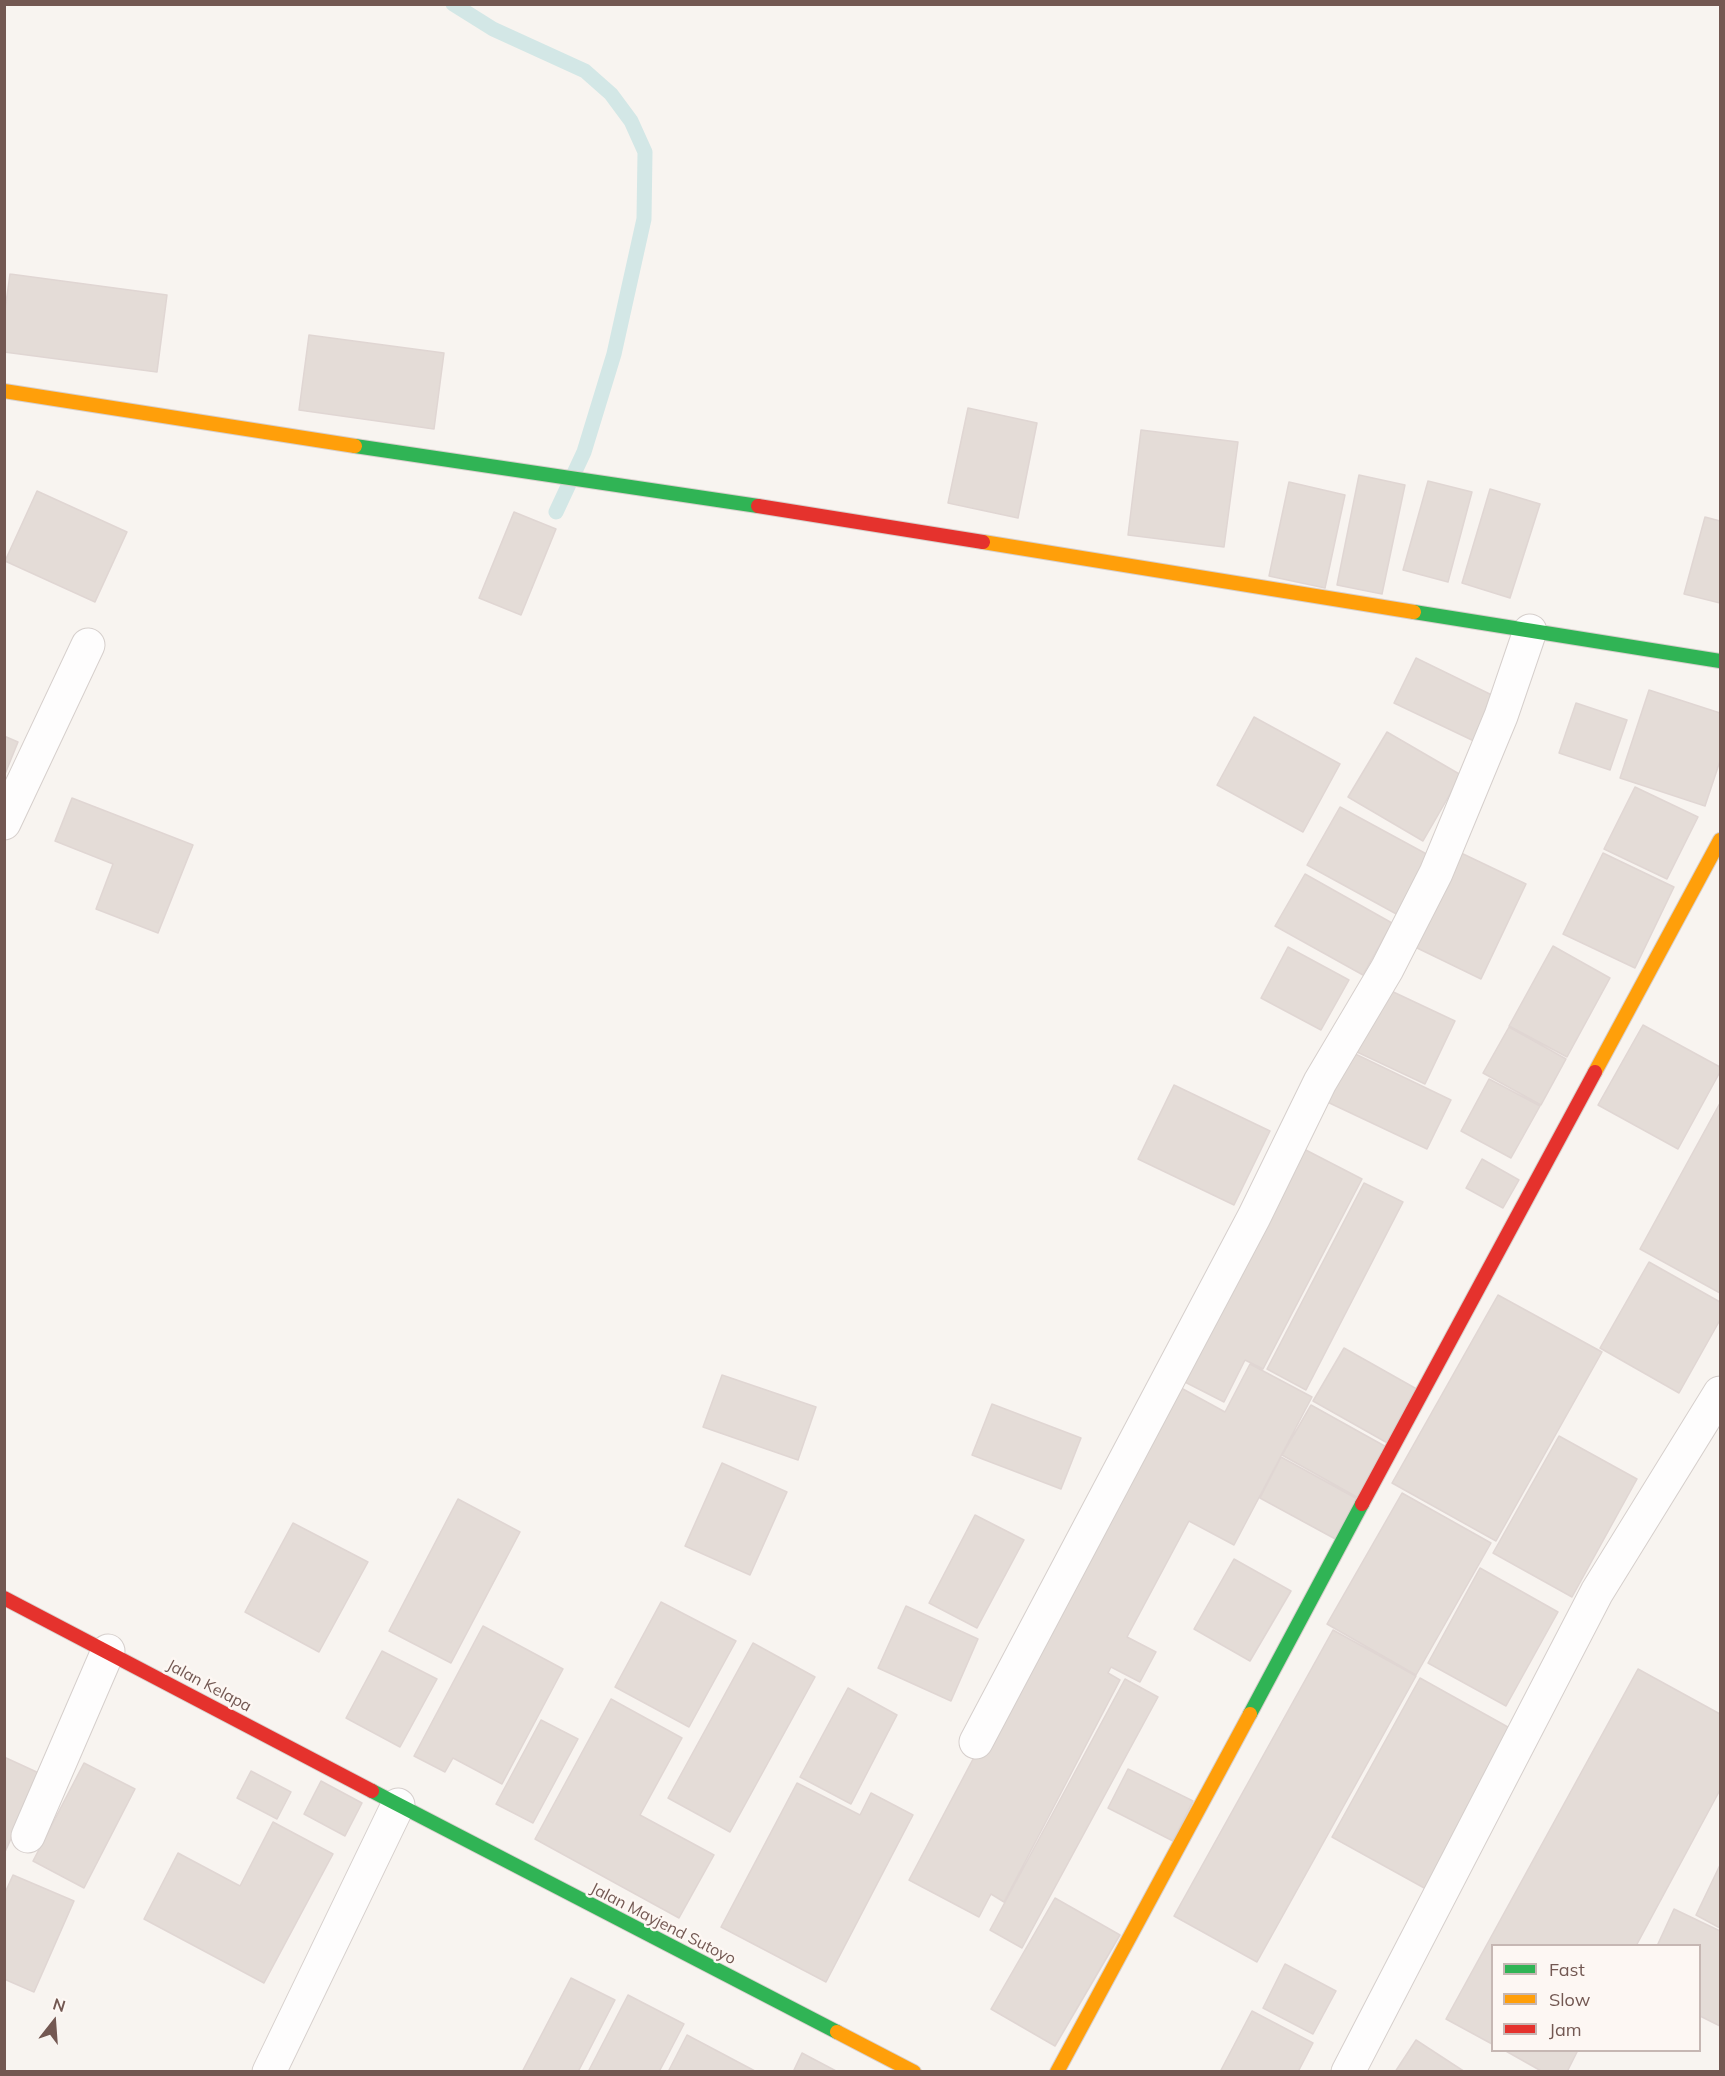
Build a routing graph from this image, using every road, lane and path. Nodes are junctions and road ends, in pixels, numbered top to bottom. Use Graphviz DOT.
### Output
graph roads {
  1 [pos="4,391"];
  2 [pos="1530,631"];
  3 [pos="88,645"];
  4 [pos="1720,661"];
  5 [pos="4,824"];
  6 [pos="1720,840"];
  7 [pos="1720,1393"];
  8 [pos="4,1598"];
  9 [pos="108,1651"];
  10 [pos="976,1742"];
  11 [pos="398,1805"];
  12 [pos="28,1836"];
  13 [pos="269,2072"];
  14 [pos="914,2072"];
  15 [pos="1057,2072"];
  16 [pos="1348,2072"];
  1 -- 2 [label="street"];
  2 -- 4 [label="street"];
  2 -- 10 [label="street"];
  3 -- 5 [label="street"];
  6 -- 15 [label="street"];
  7 -- 16 [label="street"];
  8 -- 9 [label="street, Jalan Kelapa"];
  9 -- 11 [label="street, Jalan Kelapa"];
  9 -- 12 [label="street"];
  11 -- 13 [label="street"];
  11 -- 14 [label="street, Jalan Mayjend Sutoyo"];
}
